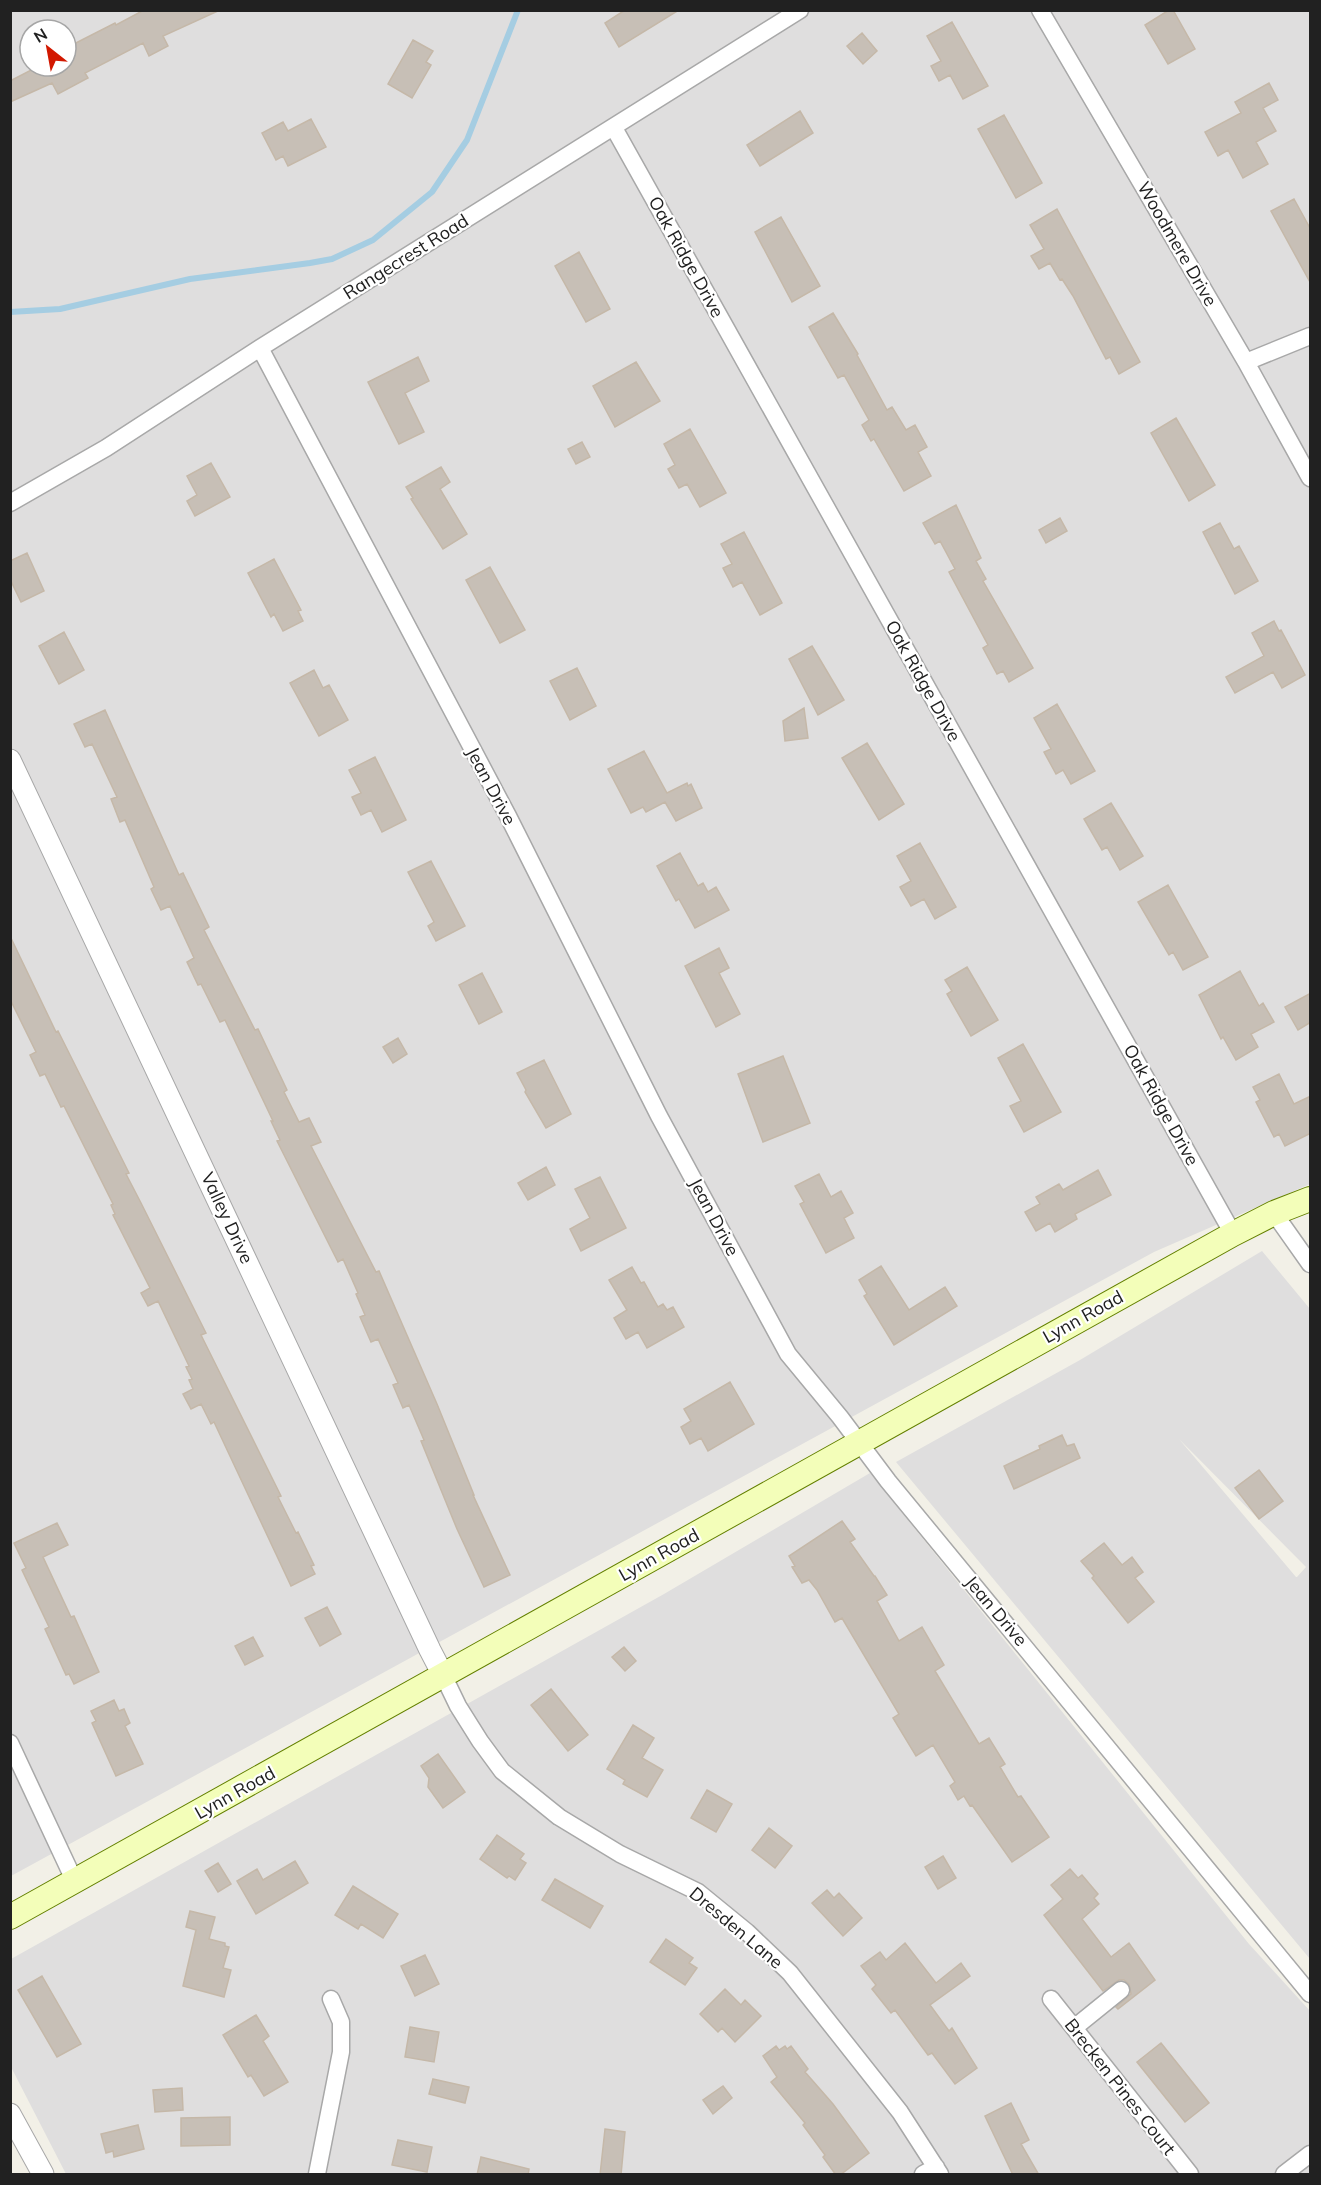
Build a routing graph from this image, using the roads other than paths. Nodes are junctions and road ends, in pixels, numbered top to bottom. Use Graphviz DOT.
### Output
graph roads {
  1 [pos="800,10"];
  2 [pos="1040,10"];
  3 [pos="614,128"];
  4 [pos="1311,336"];
  5 [pos="260,348"];
  6 [pos="1246,362"];
  7 [pos="1311,478"];
  8 [pos="10,503"];
  9 [pos="10,760"];
  10 [pos="1311,1199"];
  11 [pos="1274,1214"];
  12 [pos="1233,1234"];
  13 [pos="1311,1263"];
  14 [pos="858,1442"];
  15 [pos="444,1677"];
  16 [pos="10,1743"];
  17 [pos="75,1882"];
  18 [pos="10,1917"];
  19 [pos="1120,1990"];
  20 [pos="1311,1994"];
  21 [pos="332,1999"];
  22 [pos="1051,2000"];
  23 [pos="1074,2028"];
  24 [pos="10,2114"];
  25 [pos="1311,2154"];
  26 [pos="933,2172"];
  27 [pos="43,2175"];
  28 [pos="318,2175"];
  29 [pos="1190,2175"];
  30 [pos="1284,2175"];
  1 -- 3 [label="street, Rangecrest Road"];
  2 -- 6 [label="street, Woodmere Drive"];
  3 -- 5 [label="street, Rangecrest Road"];
  3 -- 12 [label="street, Oak Ridge Drive"];
  4 -- 6 [label="street"];
  5 -- 8 [label="street, Rangecrest Road"];
  5 -- 14 [label="street, Jean Drive"];
  6 -- 7 [label="street, Woodmere Drive"];
  9 -- 15 [label="street, Valley Drive"];
  10 -- 11 [label="main road, Lynn Road"];
  11 -- 12 [label="main road, Lynn Road"];
  11 -- 13 [label="street"];
  12 -- 14 [label="main road, Lynn Road"];
  14 -- 15 [label="main road, Lynn Road"];
  14 -- 20 [label="street, Jean Drive"];
  15 -- 17 [label="main road, Lynn Road"];
  15 -- 26 [label="street, Dresden Lane"];
  16 -- 17 [label="street"];
  17 -- 18 [label="main road, Lynn Road"];
  19 -- 23 [label="street"];
  21 -- 28 [label="street"];
  22 -- 23 [label="street, Brecken Pines Court"];
  23 -- 29 [label="street, Brecken Pines Court"];
  24 -- 27 [label="street"];
  25 -- 30 [label="street"];
}
